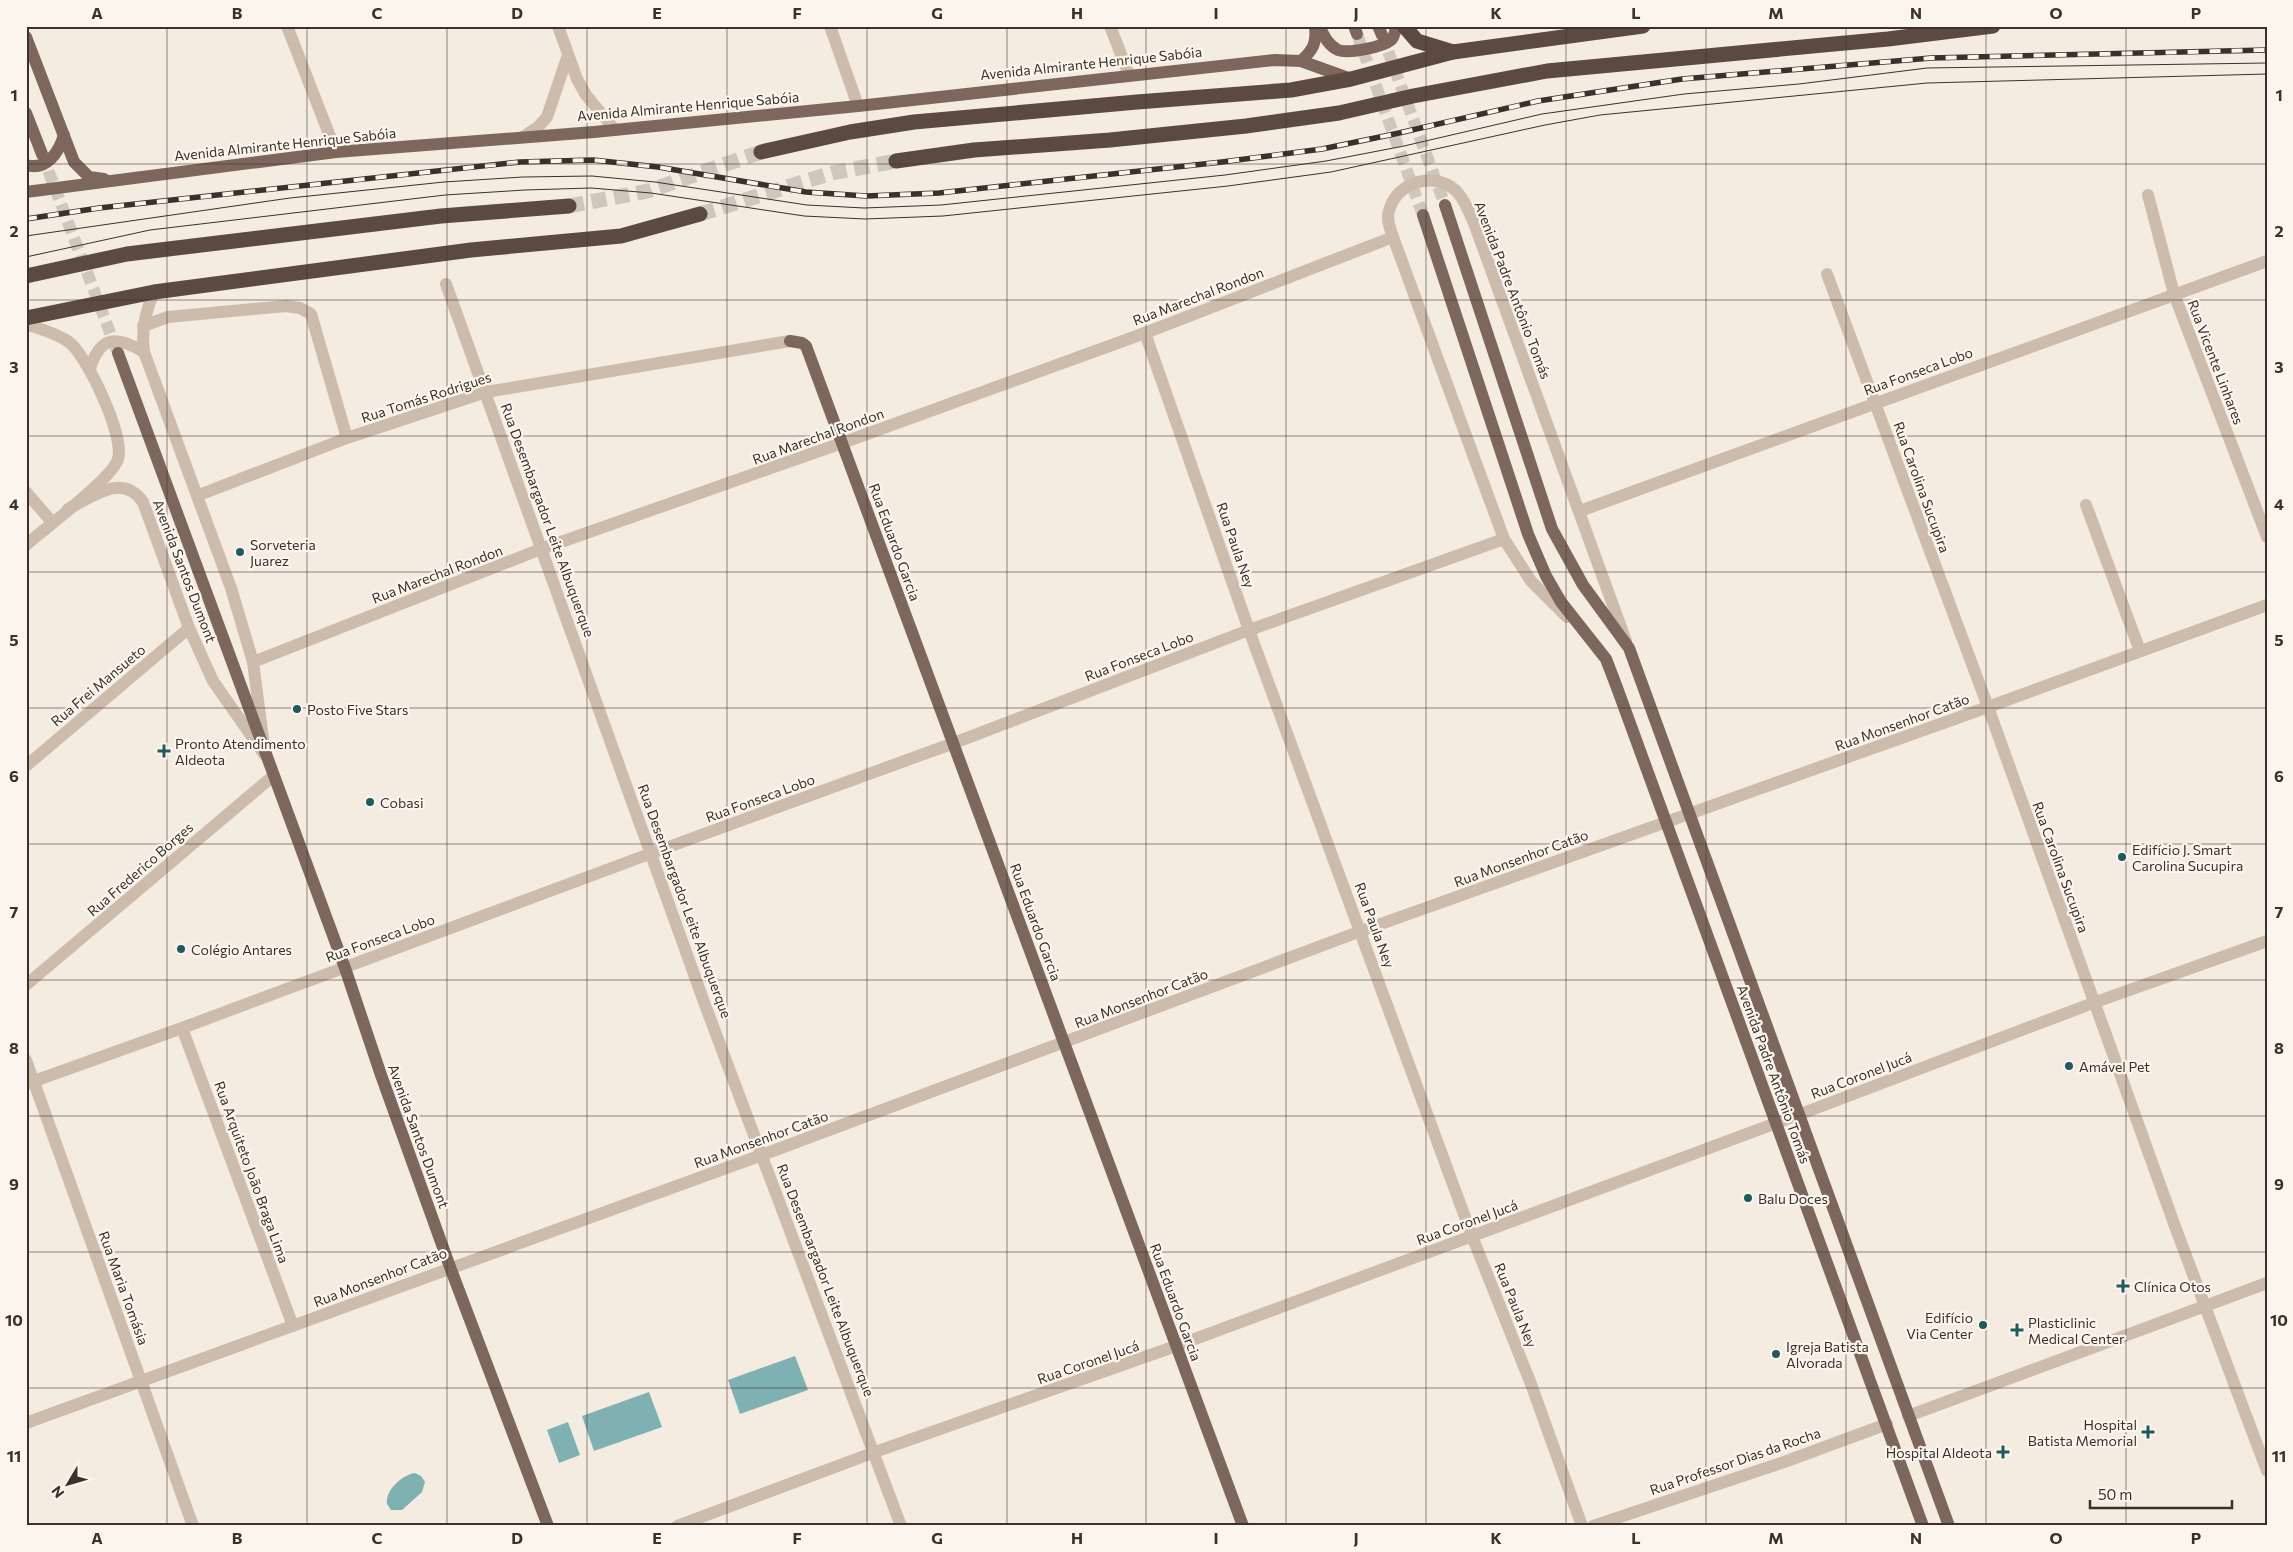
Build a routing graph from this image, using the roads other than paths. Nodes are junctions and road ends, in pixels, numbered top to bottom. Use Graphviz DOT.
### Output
graph roads {
  1 [pos="287,26"];
  2 [pos="558,26"];
  3 [pos="830,26"];
  4 [pos="1110,26"];
  5 [pos="1317,26"];
  6 [pos="1396,26"];
  7 [pos="1404,26"];
  8 [pos="1643,26"];
  9 [pos="1993,26"];
  10 [pos="26,37"];
  11 [pos="1453,52"];
  12 [pos="568,55"];
  13 [pos="1301,61"];
  14 [pos="1129,75"];
  15 [pos="1351,79"];
  16 [pos="858,106"];
  17 [pos="26,113"];
  18 [pos="615,130"];
  19 [pos="64,135"];
  20 [pos="522,138"];
  21 [pos="336,152"];
  22 [pos="761,152"];
  23 [pos="42,154"];
  24 [pos="896,161"];
  25 [pos="26,165"];
  26 [pos="114,180"];
  27 [pos="26,192"];
  28 [pos="2148,195"];
  29 [pos="1445,205"];
  30 [pos="569,206"];
  31 [pos="700,214"];
  32 [pos="1424,215"];
  33 [pos="1393,237"];
  34 [pos="2267,261"];
  35 [pos="1827,274"];
  36 [pos="26,276"];
  37 [pos="446,284"];
  38 [pos="154,292"];
  39 [pos="2174,294"];
  40 [pos="26,318"];
  41 [pos="26,324"];
  42 [pos="143,326"];
  43 [pos="1145,333"];
  44 [pos="790,341"];
  45 [pos="144,352"];
  46 [pos="118,353"];
  47 [pos="90,369"];
  48 [pos="486,392"];
  49 [pos="1874,403"];
  50 [pos="347,438"];
  51 [pos="842,443"];
  52 [pos="26,492"];
  53 [pos="199,495"];
  54 [pos="2086,506"];
  55 [pos="68,509"];
  56 [pos="1580,510"];
  57 [pos="52,522"];
  58 [pos="2267,537"];
  59 [pos="1504,539"];
  60 [pos="26,545"];
  61 [pos="541,549"];
  62 [pos="2267,605"];
  63 [pos="189,628"];
  64 [pos="1249,630"];
  65 [pos="1589,637"];
  66 [pos="1628,648"];
  67 [pos="2140,651"];
  68 [pos="253,662"];
  69 [pos="1988,707"];
  70 [pos="954,744"];
  71 [pos="265,756"];
  72 [pos="26,766"];
  73 [pos="273,776"];
  74 [pos="1689,814"];
  75 [pos="1667,822"];
  76 [pos="652,853"];
  77 [pos="1361,931"];
  78 [pos="2267,941"];
  79 [pos="345,968"];
  80 [pos="26,985"];
  81 [pos="2093,1002"];
  82 [pos="182,1028"];
  83 [pos="1064,1043"];
  84 [pos="26,1060"];
  85 [pos="30,1082"];
  86 [pos="1798,1115"];
  87 [pos="1776,1123"];
  88 [pos="762,1155"];
  89 [pos="1472,1236"];
  90 [pos="450,1267"];
  91 [pos="2267,1283"];
  92 [pos="2204,1306"];
  93 [pos="293,1326"];
  94 [pos="1176,1346"];
  95 [pos="142,1382"];
  96 [pos="1908,1416"];
  97 [pos="26,1423"];
  98 [pos="1887,1424"];
  99 [pos="875,1452"];
  100 [pos="2267,1471"];
  101 [pos="193,1526"];
  102 [pos="548,1526"];
  103 [pos="677,1526"];
  104 [pos="901,1526"];
  105 [pos="1243,1526"];
  106 [pos="1582,1526"];
  107 [pos="1593,1526"];
  108 [pos="1923,1526"];
  109 [pos="1949,1526"];
  1 -- 21 [label="street"];
  2 -- 12 [label="street"];
  3 -- 16 [label="street"];
  4 -- 14 [label="street"];
  5 -- 6 [label="main road"];
  5 -- 13 [label="main road"];
  7 -- 11 [label="highway"];
  8 -- 11 [label="highway"];
  9 -- 24 [label="highway"];
  10 -- 19 [label="main road"];
  11 -- 15 [label="highway"];
  12 -- 18 [label="street"];
  12 -- 20 [label="street"];
  13 -- 14 [label="main road, Avenida Almirante Henrique Sabóia"];
  13 -- 15 [label="main road, Avenida Almirante Henrique Sabóia"];
  14 -- 16 [label="main road, Avenida Almirante Henrique Sabóia"];
  15 -- 22 [label="highway"];
  16 -- 18 [label="main road, Avenida Almirante Henrique Sabóia"];
  17 -- 23 [label="main road"];
  18 -- 20 [label="main road, Avenida Almirante Henrique Sabóia"];
  19 -- 25 [label="main road"];
  19 -- 26 [label="main road"];
  20 -- 21 [label="main road, Avenida Almirante Henrique Sabóia"];
  21 -- 26 [label="main road, Avenida Almirante Henrique Sabóia"];
  26 -- 27 [label="main road, Avenida Almirante Henrique Sabóia"];
  28 -- 39 [label="street, Rua Vicente Linhares"];
  29 -- 66 [label="main road, Avenida Padre Antônio Tomás"];
  30 -- 36 [label="highway"];
  31 -- 38 [label="highway"];
  32 -- 65 [label="main road, Avenida Padre Antônio Tomás"];
  33 -- 43 [label="street, Rua Marechal Rondon"];
  33 -- 56 [label="street, Avenida Padre Antônio Tomás"];
  33 -- 59 [label="street, Avenida Padre Antônio Tomás"];
  34 -- 39 [label="street, Rua Fonseca Lobo"];
  35 -- 49 [label="street, Rua Carolina Sucupira"];
  37 -- 48 [label="street, Rua Desembargador Leite Albuquerque"];
  38 -- 40 [label="highway"];
  38 -- 42 [label="street, Avenida Santos Dumont"];
  39 -- 49 [label="street, Rua Fonseca Lobo"];
  39 -- 58 [label="street, Rua Vicente Linhares"];
  41 -- 47 [label="street"];
  42 -- 45 [label="street, Avenida Santos Dumont"];
  42 -- 50 [label="street"];
  43 -- 51 [label="street, Rua Marechal Rondon"];
  43 -- 64 [label="street, Rua Paula Ney"];
  44 -- 48 [label="street, Rua Tomás Rodrigues"];
  44 -- 51 [label="main road, Rua Eduardo Garcia"];
  45 -- 47 [label="street"];
  45 -- 53 [label="street, Avenida Santos Dumont"];
  46 -- 71 [label="main road, Avenida Santos Dumont"];
  47 -- 55 [label="street"];
  48 -- 50 [label="street, Rua Tomás Rodrigues"];
  48 -- 61 [label="street, Rua Desembargador Leite Albuquerque"];
  49 -- 56 [label="street, Rua Fonseca Lobo"];
  49 -- 69 [label="street, Rua Carolina Sucupira"];
  50 -- 53 [label="street, Rua Tomás Rodrigues"];
  51 -- 61 [label="street, Rua Marechal Rondon"];
  51 -- 70 [label="main road, Rua Eduardo Garcia"];
  52 -- 57 [label="street"];
  53 -- 68 [label="street, Avenida Santos Dumont"];
  54 -- 67 [label="street"];
  55 -- 57 [label="street"];
  55 -- 63 [label="street, Avenida Santos Dumont"];
  56 -- 66 [label="street, Avenida Padre Antônio Tomás"];
  57 -- 60 [label="street"];
  59 -- 64 [label="street, Rua Fonseca Lobo"];
  59 -- 65 [label="street, Avenida Padre Antônio Tomás"];
  61 -- 68 [label="street, Rua Marechal Rondon"];
  61 -- 76 [label="street, Rua Desembargador Leite Albuquerque"];
  62 -- 67 [label="street, Rua Monsenhor Catão"];
  63 -- 71 [label="street, Avenida Santos Dumont"];
  63 -- 72 [label="street, Rua Frei Mansueto"];
  64 -- 70 [label="street, Rua Fonseca Lobo"];
  64 -- 77 [label="street, Rua Paula Ney"];
  65 -- 75 [label="main road, Avenida Padre Antônio Tomás"];
  66 -- 74 [label="main road, Avenida Padre Antônio Tomás"];
  67 -- 69 [label="street, Rua Monsenhor Catão"];
  68 -- 71 [label="street, Avenida Santos Dumont"];
  69 -- 74 [label="street, Rua Monsenhor Catão"];
  69 -- 81 [label="street, Rua Carolina Sucupira"];
  70 -- 76 [label="street, Rua Fonseca Lobo"];
  70 -- 83 [label="main road, Rua Eduardo Garcia"];
  71 -- 73 [label="main road, Avenida Santos Dumont"];
  73 -- 79 [label="main road, Avenida Santos Dumont"];
  73 -- 80 [label="street, Rua Frederico Borges"];
  74 -- 75 [label="street, Rua Monsenhor Catão"];
  74 -- 86 [label="main road, Avenida Padre Antônio Tomás"];
  75 -- 77 [label="street, Rua Monsenhor Catão"];
  75 -- 87 [label="main road, Avenida Padre Antônio Tomás"];
  76 -- 79 [label="street, Rua Fonseca Lobo"];
  76 -- 88 [label="street, Rua Desembargador Leite Albuquerque"];
  77 -- 83 [label="street, Rua Monsenhor Catão"];
  77 -- 89 [label="street, Rua Paula Ney"];
  78 -- 81 [label="street, Rua Coronel Jucá"];
  79 -- 82 [label="street, Rua Fonseca Lobo"];
  79 -- 90 [label="main road, Avenida Santos Dumont"];
  81 -- 86 [label="street, Rua Coronel Jucá"];
  81 -- 92 [label="street, Rua Carolina Sucupira"];
  82 -- 85 [label="street, Rua Fonseca Lobo"];
  82 -- 93 [label="street, Rua Arquiteto João Braga Lima"];
  83 -- 88 [label="street, Rua Monsenhor Catão"];
  83 -- 94 [label="main road, Rua Eduardo Garcia"];
  84 -- 85 [label="street, Rua Maria Tomásia"];
  85 -- 95 [label="street, Rua Maria Tomásia"];
  86 -- 87 [label="street, Rua Coronel Jucá"];
  86 -- 96 [label="main road, Avenida Padre Antônio Tomás"];
  87 -- 89 [label="street, Rua Coronel Jucá"];
  87 -- 98 [label="main road, Avenida Padre Antônio Tomás"];
  88 -- 90 [label="street, Rua Monsenhor Catão"];
  88 -- 99 [label="street, Rua Desembargador Leite Albuquerque"];
  89 -- 94 [label="street, Rua Coronel Jucá"];
  89 -- 106 [label="street, Rua Paula Ney"];
  90 -- 93 [label="street, Rua Monsenhor Catão"];
  90 -- 102 [label="main road, Avenida Santos Dumont"];
  91 -- 92 [label="street"];
  92 -- 96 [label="street"];
  92 -- 100 [label="street, Rua Carolina Sucupira"];
  93 -- 95 [label="street, Rua Monsenhor Catão"];
  94 -- 99 [label="street, Rua Coronel Jucá"];
  94 -- 105 [label="main road, Rua Eduardo Garcia"];
  95 -- 97 [label="street, Rua Monsenhor Catão"];
  95 -- 101 [label="street, Rua Maria Tomásia"];
  96 -- 109 [label="main road, Avenida Padre Antônio Tomás"];
  98 -- 107 [label="street, Rua Professor Dias da Rocha"];
  98 -- 108 [label="main road, Avenida Padre Antônio Tomás"];
  99 -- 103 [label="street, Rua Coronel Jucá"];
  99 -- 104 [label="street, Rua Desembargador Leite Albuquerque"];
}
